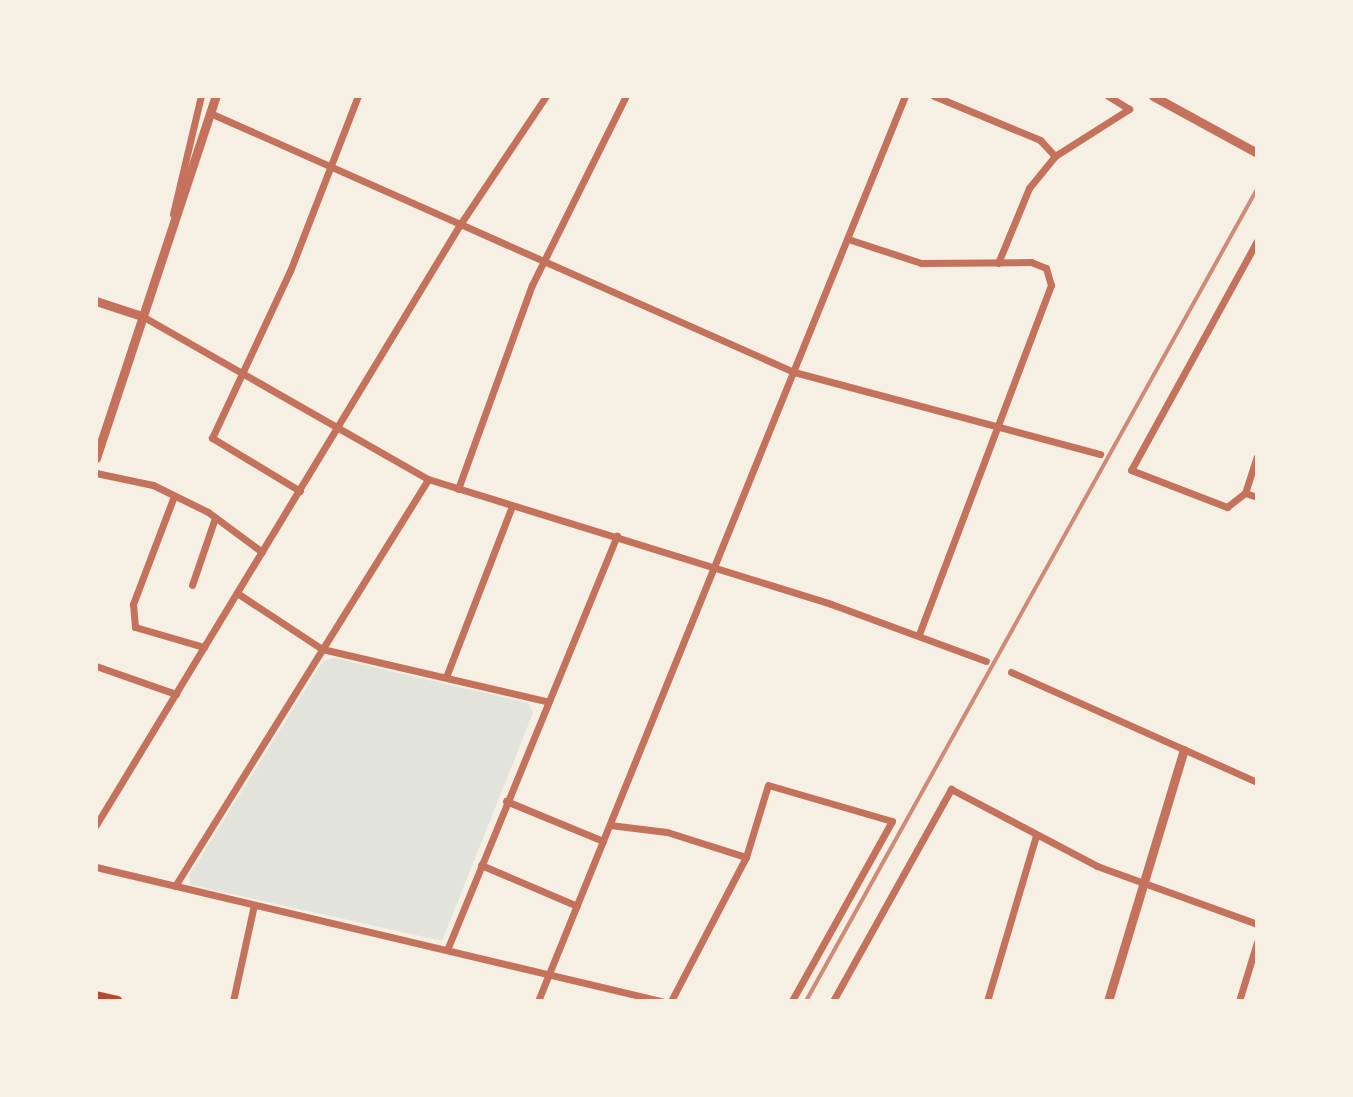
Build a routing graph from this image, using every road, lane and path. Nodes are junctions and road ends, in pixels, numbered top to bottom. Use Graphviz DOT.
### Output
graph roads {
  1 [pos="201,96"];
  2 [pos="216,96"];
  3 [pos="358,96"];
  4 [pos="546,96"];
  5 [pos="626,96"];
  6 [pos="905,96"];
  7 [pos="934,96"];
  8 [pos="1108,96"];
  9 [pos="1153,96"];
  10 [pos="210,113"];
  11 [pos="1257,153"];
  12 [pos="1055,156"];
  13 [pos="327,167"];
  14 [pos="459,226"];
  15 [pos="848,239"];
  16 [pos="169,241"];
  17 [pos="1257,241"];
  18 [pos="1254,254"];
  19 [pos="998,263"];
  20 [pos="544,266"];
  21 [pos="96,301"];
  22 [pos="142,316"];
  23 [pos="794,372"];
  24 [pos="241,375"];
  25 [pos="997,428"];
  26 [pos="335,433"];
  27 [pos="1100,454"];
  28 [pos="1257,457"];
  29 [pos="96,458"];
  30 [pos="96,473"];
  31 [pos="428,479"];
  32 [pos="458,489"];
  33 [pos="300,491"];
  34 [pos="1245,493"];
  35 [pos="174,496"];
  36 [pos="1257,497"];
  37 [pos="512,506"];
  38 [pos="215,518"];
  39 [pos="617,535"];
  40 [pos="262,552"];
  41 [pos="716,568"];
  42 [pos="192,585"];
  43 [pos="237,593"];
  44 [pos="919,635"];
  45 [pos="204,647"];
  46 [pos="322,649"];
  47 [pos="986,661"];
  48 [pos="96,666"];
  49 [pos="1011,672"];
  50 [pos="446,677"];
  51 [pos="176,694"];
  52 [pos="546,701"];
  53 [pos="1184,750"];
  54 [pos="1257,782"];
  55 [pos="506,801"];
  56 [pos="96,825"];
  57 [pos="610,825"];
  58 [pos="1036,836"];
  59 [pos="603,841"];
  60 [pos="746,857"];
  61 [pos="481,865"];
  62 [pos="96,867"];
  63 [pos="1144,880"];
  64 [pos="175,886"];
  65 [pos="254,905"];
  66 [pos="577,906"];
  67 [pos="1257,924"];
  68 [pos="1257,942"];
  69 [pos="447,950"];
  70 [pos="548,974"];
  71 [pos="96,996"];
  72 [pos="117,1001"];
  73 [pos="233,1001"];
  74 [pos="538,1001"];
  75 [pos="661,1001"];
  76 [pos="671,1001"];
  77 [pos="792,1001"];
  78 [pos="833,1001"];
  79 [pos="987,1001"];
  80 [pos="1108,1001"];
  81 [pos="1239,1001"];
  1 -- 16 [label="street"];
  2 -- 10 [label="street"];
  3 -- 13 [label="street"];
  4 -- 14 [label="street"];
  5 -- 20 [label="street"];
  6 -- 15 [label="street"];
  7 -- 12 [label="street"];
  8 -- 12 [label="street"];
  9 -- 11 [label="street"];
  10 -- 13 [label="street"];
  10 -- 16 [label="street"];
  12 -- 19 [label="street"];
  13 -- 14 [label="street"];
  13 -- 24 [label="street"];
  14 -- 20 [label="street"];
  14 -- 26 [label="street"];
  15 -- 19 [label="street"];
  15 -- 23 [label="street"];
  16 -- 22 [label="street"];
  17 -- 18 [label="street"];
  18 -- 34 [label="street"];
  19 -- 25 [label="street"];
  20 -- 23 [label="street"];
  20 -- 32 [label="street"];
  21 -- 22 [label="street"];
  22 -- 24 [label="street"];
  22 -- 29 [label="street"];
  23 -- 25 [label="street"];
  23 -- 41 [label="street"];
  24 -- 26 [label="street"];
  24 -- 33 [label="street"];
  25 -- 27 [label="street"];
  25 -- 44 [label="street"];
  26 -- 31 [label="street"];
  26 -- 33 [label="street"];
  28 -- 34 [label="street"];
  30 -- 35 [label="street"];
  31 -- 32 [label="street"];
  31 -- 46 [label="street"];
  32 -- 37 [label="street"];
  33 -- 40 [label="street"];
  34 -- 36 [label="street"];
  35 -- 38 [label="street"];
  35 -- 45 [label="street"];
  37 -- 39 [label="street"];
  37 -- 50 [label="street"];
  38 -- 40 [label="street"];
  38 -- 42 [label="street"];
  39 -- 41 [label="street"];
  39 -- 52 [label="street"];
  40 -- 43 [label="street"];
  41 -- 44 [label="street"];
  41 -- 57 [label="street"];
  43 -- 45 [label="street"];
  43 -- 46 [label="street"];
  44 -- 47 [label="street"];
  45 -- 51 [label="street"];
  46 -- 50 [label="street"];
  46 -- 64 [label="street"];
  48 -- 51 [label="street"];
  49 -- 53 [label="street"];
  50 -- 52 [label="street"];
  51 -- 56 [label="street"];
  52 -- 55 [label="street"];
  53 -- 54 [label="street"];
  53 -- 63 [label="street"];
  55 -- 59 [label="street"];
  55 -- 61 [label="street"];
  57 -- 59 [label="street"];
  57 -- 60 [label="street"];
  58 -- 63 [label="street"];
  58 -- 78 [label="street"];
  58 -- 79 [label="street"];
  59 -- 66 [label="street"];
  60 -- 76 [label="street"];
  60 -- 77 [label="street"];
  61 -- 66 [label="street"];
  61 -- 69 [label="street"];
  62 -- 64 [label="street"];
  63 -- 67 [label="street"];
  63 -- 80 [label="street"];
  64 -- 65 [label="street"];
  65 -- 69 [label="street"];
  65 -- 73 [label="street"];
  66 -- 70 [label="street"];
  68 -- 81 [label="street"];
  69 -- 70 [label="street"];
  70 -- 74 [label="street"];
  70 -- 75 [label="street"];
  71 -- 72 [label="main road"];
}
